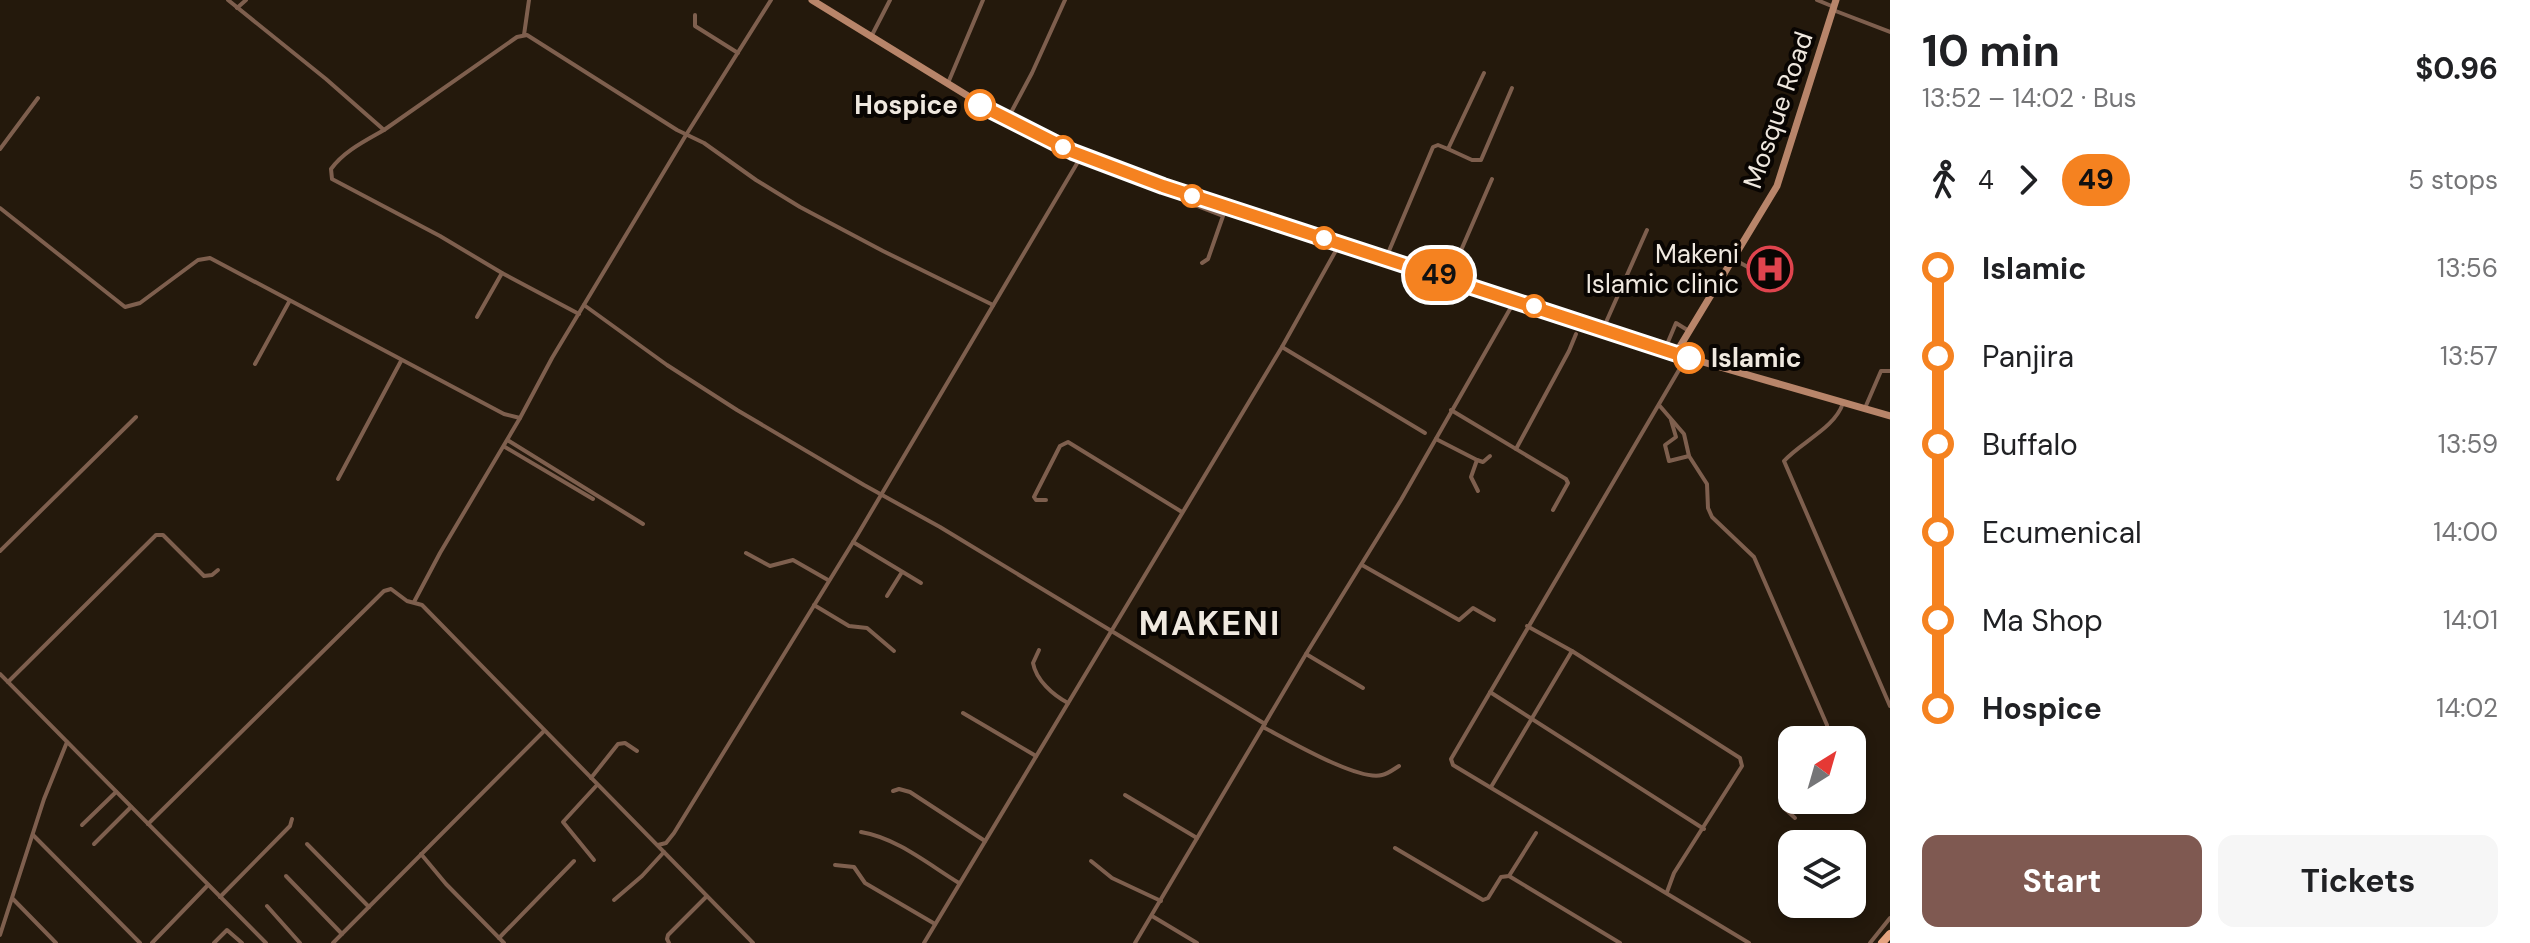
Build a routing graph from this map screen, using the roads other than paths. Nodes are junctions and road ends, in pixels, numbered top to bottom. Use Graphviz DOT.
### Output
graph roads {
  1 [pos="228,0"];
  2 [pos="246,0"];
  3 [pos="529,0"];
  4 [pos="771,0"];
  5 [pos="812,0"];
  6 [pos="890,0"];
  7 [pos="983,0"];
  8 [pos="1065,0"];
  9 [pos="1817,0"];
  10 [pos="1835,6"];
  11 [pos="237,8"];
  12 [pos="695,15"];
  13 [pos="1890,32"];
  14 [pos="524,35"];
  15 [pos="871,38"];
  16 [pos="738,53"];
  17 [pos="1484,73"];
  18 [pos="947,85"];
  19 [pos="1512,88"];
  20 [pos="38,98"];
  21 [pos="1007,120"];
  22 [pos="384,130"];
  23 [pos="686,135"];
  24 [pos="0,149"];
  25 [pos="1448,149"];
  26 [pos="1082,155"];
  27 [pos="1492,179"];
  28 [pos="1195,197"];
  29 [pos="0,208"];
  30 [pos="1647,230"];
  31 [pos="1340,243"];
  32 [pos="1385,259"];
  33 [pos="1735,260"];
  34 [pos="1202,263"];
  35 [pos="502,273"];
  36 [pos="1449,278"];
  37 [pos="1777,283"];
  38 [pos="1516,300"];
  39 [pos="289,302"];
  40 [pos="584,305"];
  41 [pos="993,305"];
  42 [pos="579,314"];
  43 [pos="477,317"];
  44 [pos="1603,329"];
  45 [pos="1689,331"];
  46 [pos="1576,334"];
  47 [pos="1282,347"];
  48 [pos="1665,349"];
  49 [pos="1676,353"];
  50 [pos="1687,356"];
  51 [pos="401,361"];
  52 [pos="255,364"];
  53 [pos="1890,371"];
  54 [pos="1843,403"];
  55 [pos="1659,405"];
  56 [pos="1865,409"];
  57 [pos="1451,410"];
  58 [pos="1890,416"];
  59 [pos="136,417"];
  60 [pos="1670,417"];
  61 [pos="520,418"];
  62 [pos="1425,433"];
  63 [pos="1435,439"];
  64 [pos="509,441"];
  65 [pos="505,447"];
  66 [pos="1516,449"];
  67 [pos="1490,456"];
  68 [pos="1689,456"];
  69 [pos="1477,460"];
  70 [pos="338,479"];
  71 [pos="1478,491"];
  72 [pos="881,495"];
  73 [pos="593,499"];
  74 [pos="1046,500"];
  75 [pos="1553,510"];
  76 [pos="1182,512"];
  77 [pos="643,524"];
  78 [pos="853,542"];
  79 [pos="0,551"];
  80 [pos="746,553"];
  81 [pos="1362,565"];
  82 [pos="218,570"];
  83 [pos="902,572"];
  84 [pos="828,580"];
  85 [pos="921,583"];
  86 [pos="887,596"];
  87 [pos="414,602"];
  88 [pos="814,605"];
  89 [pos="1494,620"];
  90 [pos="1527,626"];
  91 [pos="1112,632"];
  92 [pos="1039,650"];
  93 [pos="894,651"];
  94 [pos="1572,651"];
  95 [pos="1306,654"];
  96 [pos="0,674"];
  97 [pos="8,682"];
  98 [pos="1363,688"];
  99 [pos="1490,692"];
  100 [pos="1068,703"];
  101 [pos="1890,706"];
  102 [pos="963,713"];
  103 [pos="1532,721"];
  104 [pos="1264,726"];
  105 [pos="1827,726"];
  106 [pos="544,731"];
  107 [pos="67,742"];
  108 [pos="637,751"];
  109 [pos="1036,756"];
  110 [pos="1399,766"];
  111 [pos="591,778"];
  112 [pos="597,785"];
  113 [pos="1491,787"];
  114 [pos="893,791"];
  115 [pos="116,792"];
  116 [pos="1125,795"];
  117 [pos="131,807"];
  118 [pos="1791,814"];
  119 [pos="1795,818"];
  120 [pos="292,819"];
  121 [pos="148,824"];
  122 [pos="82,825"];
  123 [pos="1704,829"];
  124 [pos="861,832"];
  125 [pos="1536,833"];
  126 [pos="33,835"];
  127 [pos="1197,838"];
  128 [pos="985,841"];
  129 [pos="94,844"];
  130 [pos="307,844"];
  131 [pos="658,845"];
  132 [pos="1395,848"];
  133 [pos="664,852"];
  134 [pos="421,854"];
  135 [pos="594,860"];
  136 [pos="574,861"];
  137 [pos="1091,861"];
  138 [pos="835,865"];
  139 [pos="286,876"];
  140 [pos="1509,876"];
  141 [pos="959,883"];
  142 [pos="208,885"];
  143 [pos="1667,892"];
  144 [pos="220,897"];
  145 [pos="706,897"];
  146 [pos="13,899"];
  147 [pos="614,900"];
  148 [pos="1161,901"];
  149 [pos="267,906"];
  150 [pos="369,907"];
  151 [pos="1152,916"];
  152 [pos="1890,918"];
  153 [pos="935,924"];
  154 [pos="342,934"];
  155 [pos="1890,934"];
  156 [pos="0,935"];
  157 [pos="499,938"];
  158 [pos="56,943"];
  159 [pos="140,943"];
  160 [pos="152,943"];
  161 [pos="214,943"];
  162 [pos="242,943"];
  163 [pos="266,943"];
  164 [pos="300,943"];
  165 [pos="333,943"];
  166 [pos="504,943"];
  167 [pos="669,943"];
  168 [pos="753,943"];
  169 [pos="924,943"];
  170 [pos="1135,943"];
  171 [pos="1197,943"];
  172 [pos="1620,943"];
  173 [pos="1749,943"];
  174 [pos="1870,943"];
  175 [pos="1882,943"];
  1 -- 11 [label="street"];
  2 -- 11 [label="street"];
  3 -- 14 [label="street"];
  4 -- 16 [label="street"];
  5 -- 15 [label="main road"];
  6 -- 15 [label="street"];
  7 -- 18 [label="street"];
  8 -- 21 [label="street"];
  9 -- 10 [label="street"];
  10 -- 13 [label="street"];
  10 -- 33 [label="main road, Mosque Road"];
  11 -- 22 [label="street"];
  12 -- 16 [label="street"];
  14 -- 22 [label="street"];
  14 -- 23 [label="street"];
  15 -- 18 [label="main road"];
  16 -- 23 [label="street"];
  17 -- 25 [label="street"];
  18 -- 21 [label="main road"];
  19 -- 25 [label="street"];
  20 -- 24 [label="street"];
  21 -- 26 [label="main road"];
  22 -- 35 [label="street"];
  23 -- 40 [label="street"];
  23 -- 41 [label="street"];
  25 -- 32 [label="street"];
  26 -- 28 [label="main road"];
  26 -- 41 [label="street"];
  27 -- 36 [label="street"];
  28 -- 31 [label="main road"];
  28 -- 34 [label="street"];
  29 -- 39 [label="street"];
  30 -- 44 [label="street"];
  31 -- 32 [label="main road"];
  31 -- 47 [label="street"];
  32 -- 36 [label="main road"];
  33 -- 37 [label="street"];
  33 -- 45 [label="main road, Mosque Road"];
  35 -- 42 [label="street"];
  35 -- 43 [label="street"];
  36 -- 38 [label="main road"];
  38 -- 44 [label="main road"];
  38 -- 57 [label="street"];
  39 -- 51 [label="street"];
  39 -- 52 [label="street"];
  40 -- 42 [label="street"];
  40 -- 72 [label="street"];
  41 -- 72 [label="street"];
  42 -- 61 [label="street"];
  44 -- 48 [label="main road"];
  45 -- 48 [label="street"];
  45 -- 49 [label="main road, Mosque Road"];
  46 -- 66 [label="street"];
  47 -- 62 [label="street"];
  47 -- 76 [label="street"];
  48 -- 49 [label="main road"];
  49 -- 50 [label="main road"];
  50 -- 54 [label="main road"];
  50 -- 55 [label="street"];
  51 -- 61 [label="street"];
  51 -- 70 [label="street"];
  53 -- 56 [label="street"];
  54 -- 56 [label="main road"];
  54 -- 101 [label="street"];
  55 -- 60 [label="street"];
  55 -- 90 [label="street"];
  56 -- 58 [label="main road"];
  57 -- 63 [label="street"];
  57 -- 66 [label="street"];
  59 -- 79 [label="street"];
  60 -- 68 [label="street"];
  60 -- 68 [label="street"];
  61 -- 64 [label="street"];
  63 -- 69 [label="street"];
  63 -- 81 [label="street"];
  64 -- 65 [label="street"];
  64 -- 77 [label="street"];
  65 -- 73 [label="street"];
  65 -- 87 [label="street"];
  66 -- 75 [label="street"];
  67 -- 69 [label="street"];
  68 -- 105 [label="street"];
  69 -- 71 [label="street"];
  72 -- 78 [label="street"];
  72 -- 91 [label="street"];
  74 -- 76 [label="street"];
  76 -- 91 [label="street"];
  78 -- 83 [label="street"];
  78 -- 84 [label="street"];
  80 -- 84 [label="street"];
  81 -- 89 [label="street"];
  81 -- 95 [label="street"];
  82 -- 97 [label="street"];
  83 -- 85 [label="street"];
  83 -- 86 [label="street"];
  84 -- 88 [label="street"];
  87 -- 106 [label="street"];
  87 -- 121 [label="street"];
  88 -- 93 [label="street"];
  88 -- 131 [label="street"];
  90 -- 94 [label="street"];
  90 -- 99 [label="street"];
  91 -- 100 [label="street"];
  91 -- 104 [label="street"];
  92 -- 100 [label="street"];
  94 -- 103 [label="street"];
  94 -- 123 [label="street"];
  95 -- 98 [label="street"];
  95 -- 104 [label="street"];
  96 -- 97 [label="street"];
  97 -- 107 [label="street"];
  99 -- 103 [label="street"];
  99 -- 113 [label="street"];
  100 -- 109 [label="street"];
  102 -- 109 [label="street"];
  103 -- 113 [label="street"];
  103 -- 123 [label="street"];
  104 -- 110 [label="street"];
  104 -- 127 [label="street"];
  106 -- 111 [label="street"];
  106 -- 134 [label="street"];
  107 -- 115 [label="street"];
  107 -- 126 [label="street"];
  108 -- 111 [label="street"];
  109 -- 128 [label="street"];
  111 -- 112 [label="street"];
  112 -- 131 [label="street"];
  112 -- 135 [label="street"];
  113 -- 143 [label="street"];
  114 -- 128 [label="street"];
  115 -- 117 [label="street"];
  115 -- 122 [label="street"];
  116 -- 127 [label="street"];
  117 -- 121 [label="street"];
  117 -- 129 [label="street"];
  118 -- 119 [label="street"];
  120 -- 144 [label="street"];
  121 -- 142 [label="street"];
  123 -- 143 [label="street"];
  124 -- 141 [label="street"];
  125 -- 140 [label="street"];
  126 -- 146 [label="street"];
  126 -- 159 [label="street"];
  127 -- 148 [label="street"];
  128 -- 141 [label="street"];
  130 -- 150 [label="street"];
  131 -- 133 [label="street"];
  132 -- 140 [label="street"];
  133 -- 145 [label="street"];
  133 -- 147 [label="street"];
  134 -- 150 [label="street"];
  134 -- 157 [label="street"];
  136 -- 157 [label="street"];
  137 -- 148 [label="street"];
  138 -- 153 [label="street"];
  139 -- 154 [label="street"];
  140 -- 172 [label="street"];
  141 -- 153 [label="street"];
  142 -- 144 [label="street"];
  142 -- 160 [label="street"];
  143 -- 173 [label="street"];
  144 -- 163 [label="street"];
  145 -- 167 [label="street"];
  145 -- 168 [label="street"];
  146 -- 156 [label="street"];
  146 -- 158 [label="street"];
  148 -- 151 [label="street"];
  149 -- 164 [label="street"];
  150 -- 154 [label="street"];
  151 -- 170 [label="street"];
  151 -- 171 [label="street"];
  152 -- 174 [label="street"];
  153 -- 169 [label="street"];
  154 -- 165 [label="street"];
  155 -- 175 [label="main road"];
  157 -- 166 [label="street"];
  161 -- 162 [label="street"];
}
